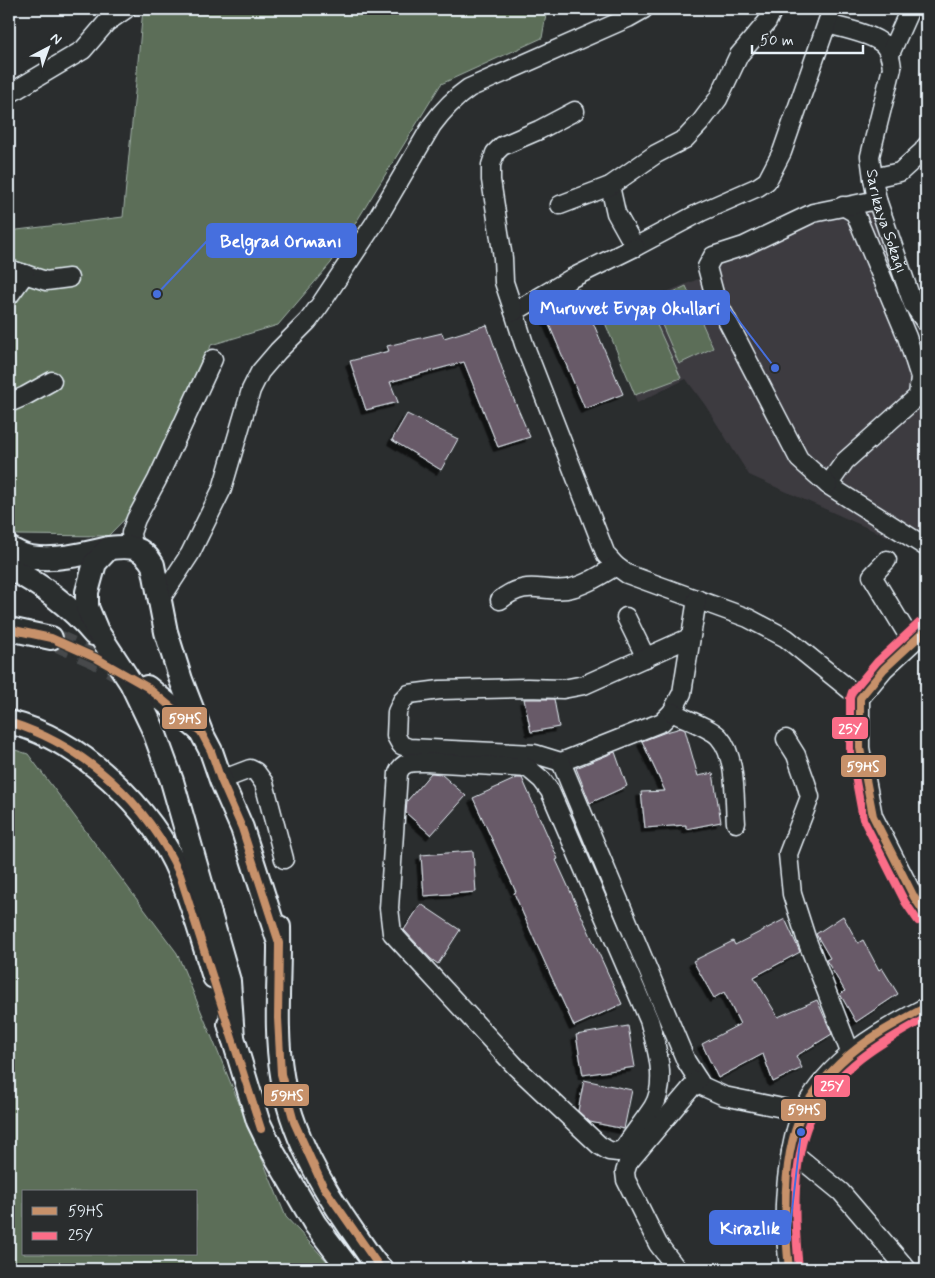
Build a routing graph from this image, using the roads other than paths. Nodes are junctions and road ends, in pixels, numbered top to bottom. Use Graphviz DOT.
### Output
graph roads {
  1 [pos="126,9"];
  2 [pos="644,9"];
  3 [pos="773,9"];
  4 [pos="910,9"];
  5 [pos="829,16"];
  6 [pos="890,54"];
  7 [pos="9,94"];
  8 [pos="575,111"];
  9 [pos="926,146"];
  10 [pos="873,178"];
  11 [pos="610,186"];
  12 [pos="877,200"];
  13 [pos="560,205"];
  14 [pos="843,206"];
  15 [pos="635,247"];
  16 [pos="17,272"];
  17 [pos="69,278"];
  18 [pos="9,296"];
  19 [pos="514,312"];
  20 [pos="926,323"];
  21 [pos="213,359"];
  22 [pos="52,381"];
  23 [pos="9,403"];
  24 [pos="828,485"];
  25 [pos="926,547"];
  26 [pos="9,548"];
  27 [pos="108,548"];
  28 [pos="133,548"];
  29 [pos="887,560"];
  30 [pos="616,566"];
  31 [pos="9,568"];
  32 [pos="697,599"];
  33 [pos="160,600"];
  34 [pos="500,600"];
  35 [pos="626,617"];
  36 [pos="9,629"];
  37 [pos="926,630"];
  38 [pos="691,637"];
  39 [pos="51,638"];
  40 [pos="912,642"];
  41 [pos="646,658"];
  42 [pos="116,659"];
  43 [pos="147,687"];
  44 [pos="860,698"];
  45 [pos="672,712"];
  46 [pos="9,722"];
  47 [pos="201,732"];
  48 [pos="786,739"];
  49 [pos="561,762"];
  50 [pos="221,780"];
  51 [pos="736,823"];
  52 [pos="284,859"];
  53 [pos="616,893"];
  54 [pos="598,901"];
  55 [pos="926,915"];
  56 [pos="926,1007"];
  57 [pos="233,1038"];
  58 [pos="850,1052"];
  59 [pos="698,1080"];
  60 [pos="802,1112"];
  61 [pos="791,1151"];
  62 [pos="349,1269"];
  63 [pos="381,1269"];
  64 [pos="677,1269"];
  65 [pos="788,1269"];
  66 [pos="907,1269"];
  1 -- 7 [label="street"];
  2 -- 33 [label="street"];
  3 -- 11 [label="street"];
  4 -- 6 [label="street, Sarıkaya Sokağı"];
  5 -- 6 [label="street"];
  5 -- 15 [label="street"];
  6 -- 10 [label="street, Sarıkaya Sokağı"];
  8 -- 19 [label="street"];
  9 -- 10 [label="street"];
  10 -- 12 [label="street, Sarıkaya Sokağı"];
  11 -- 13 [label="street"];
  11 -- 15 [label="street"];
  12 -- 14 [label="street"];
  12 -- 20 [label="street, Sarıkaya Sokağı"];
  14 -- 24 [label="street"];
  14 -- 24 [label="street"];
  15 -- 19 [label="street"];
  16 -- 17 [label="street"];
  16 -- 18 [label="street"];
  19 -- 30 [label="street"];
  21 -- 28 [label="street"];
  22 -- 23 [label="street"];
  24 -- 25 [label="street"];
  26 -- 27 [label="main road"];
  27 -- 28 [label="main road"];
  27 -- 42 [label="main road"];
  28 -- 33 [label="main road"];
  29 -- 40 [label="street"];
  30 -- 32 [label="street"];
  30 -- 34 [label="street"];
  31 -- 42 [label="main road"];
  32 -- 38 [label="street"];
  32 -- 44 [label="street"];
  33 -- 47 [label="main road"];
  35 -- 41 [label="street"];
  36 -- 39 [label="main road"];
  37 -- 40 [label="street"];
  38 -- 41 [label="street"];
  38 -- 45 [label="street"];
  40 -- 44 [label="street"];
  41 -- 49 [label="street"];
  42 -- 57 [label="main road"];
  43 -- 47 [label="main road"];
  44 -- 55 [label="street"];
  45 -- 49 [label="street"];
  45 -- 51 [label="street"];
  46 -- 57 [label="main road"];
  47 -- 50 [label="main road"];
  48 -- 58 [label="street"];
  49 -- 53 [label="street"];
  50 -- 52 [label="street"];
  50 -- 63 [label="main road"];
  53 -- 54 [label="street"];
  53 -- 59 [label="street"];
  54 -- 54 [label="street"];
  56 -- 58 [label="street"];
  57 -- 62 [label="main road"];
  58 -- 60 [label="street"];
  59 -- 60 [label="street"];
  59 -- 64 [label="street"];
  60 -- 61 [label="street"];
  61 -- 65 [label="street"];
  61 -- 66 [label="street"];
}
